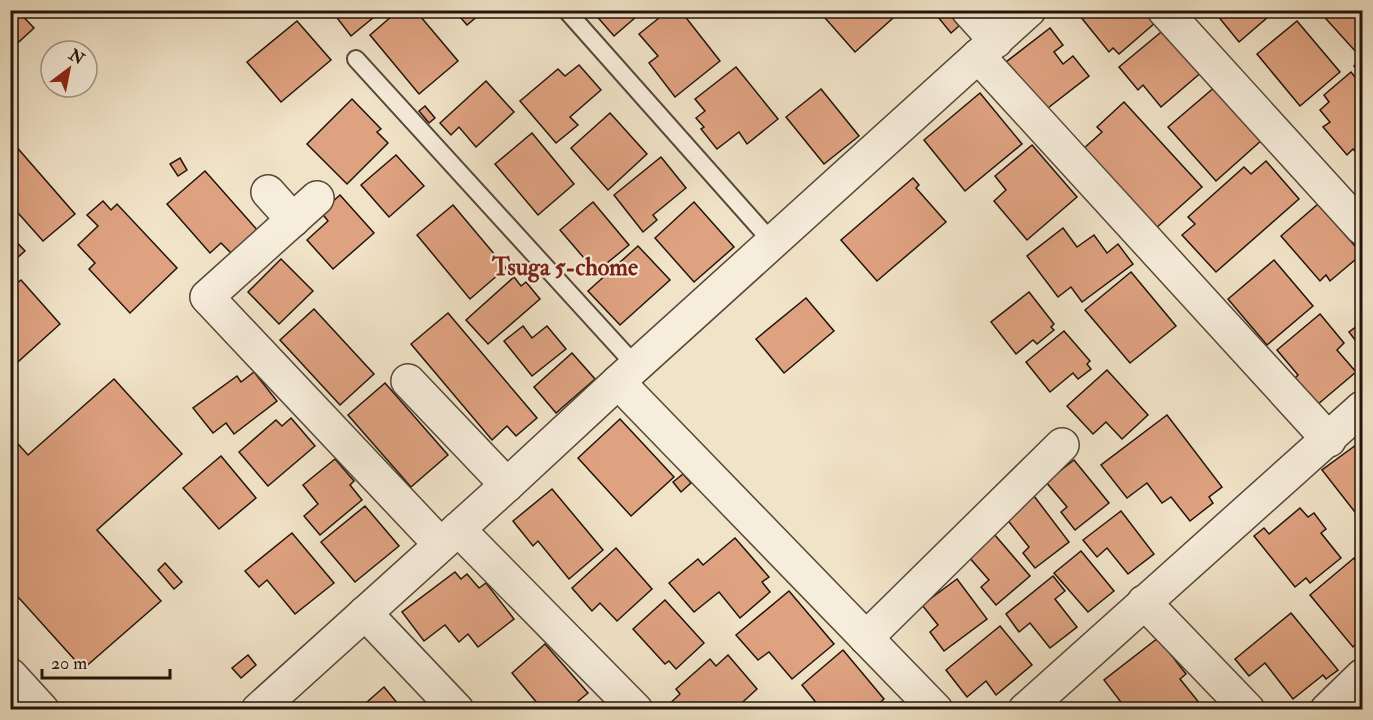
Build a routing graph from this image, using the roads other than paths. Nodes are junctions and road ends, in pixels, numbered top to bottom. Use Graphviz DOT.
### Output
graph roads {
  1 [pos="566,10"];
  2 [pos="968,10"];
  3 [pos="1029,10"];
  4 [pos="1164,10"];
  5 [pos="987,48"];
  6 [pos="357,59"];
  7 [pos="268,192"];
  8 [pos="317,198"];
  9 [pos="293,220"];
  10 [pos="1362,228"];
  11 [pos="772,242"];
  12 [pos="627,374"];
  13 [pos="408,381"];
  14 [pos="1362,408"];
  15 [pos="1329,440"];
  16 [pos="1062,445"];
  17 [pos="507,485"];
  18 [pos="449,537"];
  19 [pos="1144,602"];
  20 [pos="365,613"];
  21 [pos="866,638"];
  22 [pos="10,675"];
  23 [pos="1362,676"];
  24 [pos="42,710"];
  25 [pos="258,710"];
  26 [pos="458,710"];
  27 [pos="636,710"];
  28 [pos="936,710"];
  29 [pos="1025,710"];
  30 [pos="1248,710"];
  31 [pos="1327,710"];
  1 -- 11 [label="lane"];
  2 -- 5 [label="street"];
  3 -- 5 [label="street"];
  4 -- 10 [label="street"];
  5 -- 11 [label="street"];
  5 -- 15 [label="street"];
  6 -- 12 [label="lane"];
  7 -- 9 [label="street"];
  8 -- 9 [label="street"];
  9 -- 18 [label="street"];
  11 -- 12 [label="street"];
  12 -- 17 [label="street"];
  12 -- 21 [label="street"];
  13 -- 17 [label="street"];
  14 -- 15 [label="street"];
  15 -- 19 [label="street"];
  16 -- 21 [label="street"];
  17 -- 18 [label="street"];
  18 -- 20 [label="street"];
  18 -- 27 [label="street"];
  19 -- 29 [label="street"];
  19 -- 30 [label="street"];
  20 -- 25 [label="street"];
  20 -- 26 [label="street"];
  21 -- 28 [label="street"];
  22 -- 24 [label="street"];
  23 -- 31 [label="street"];
}
